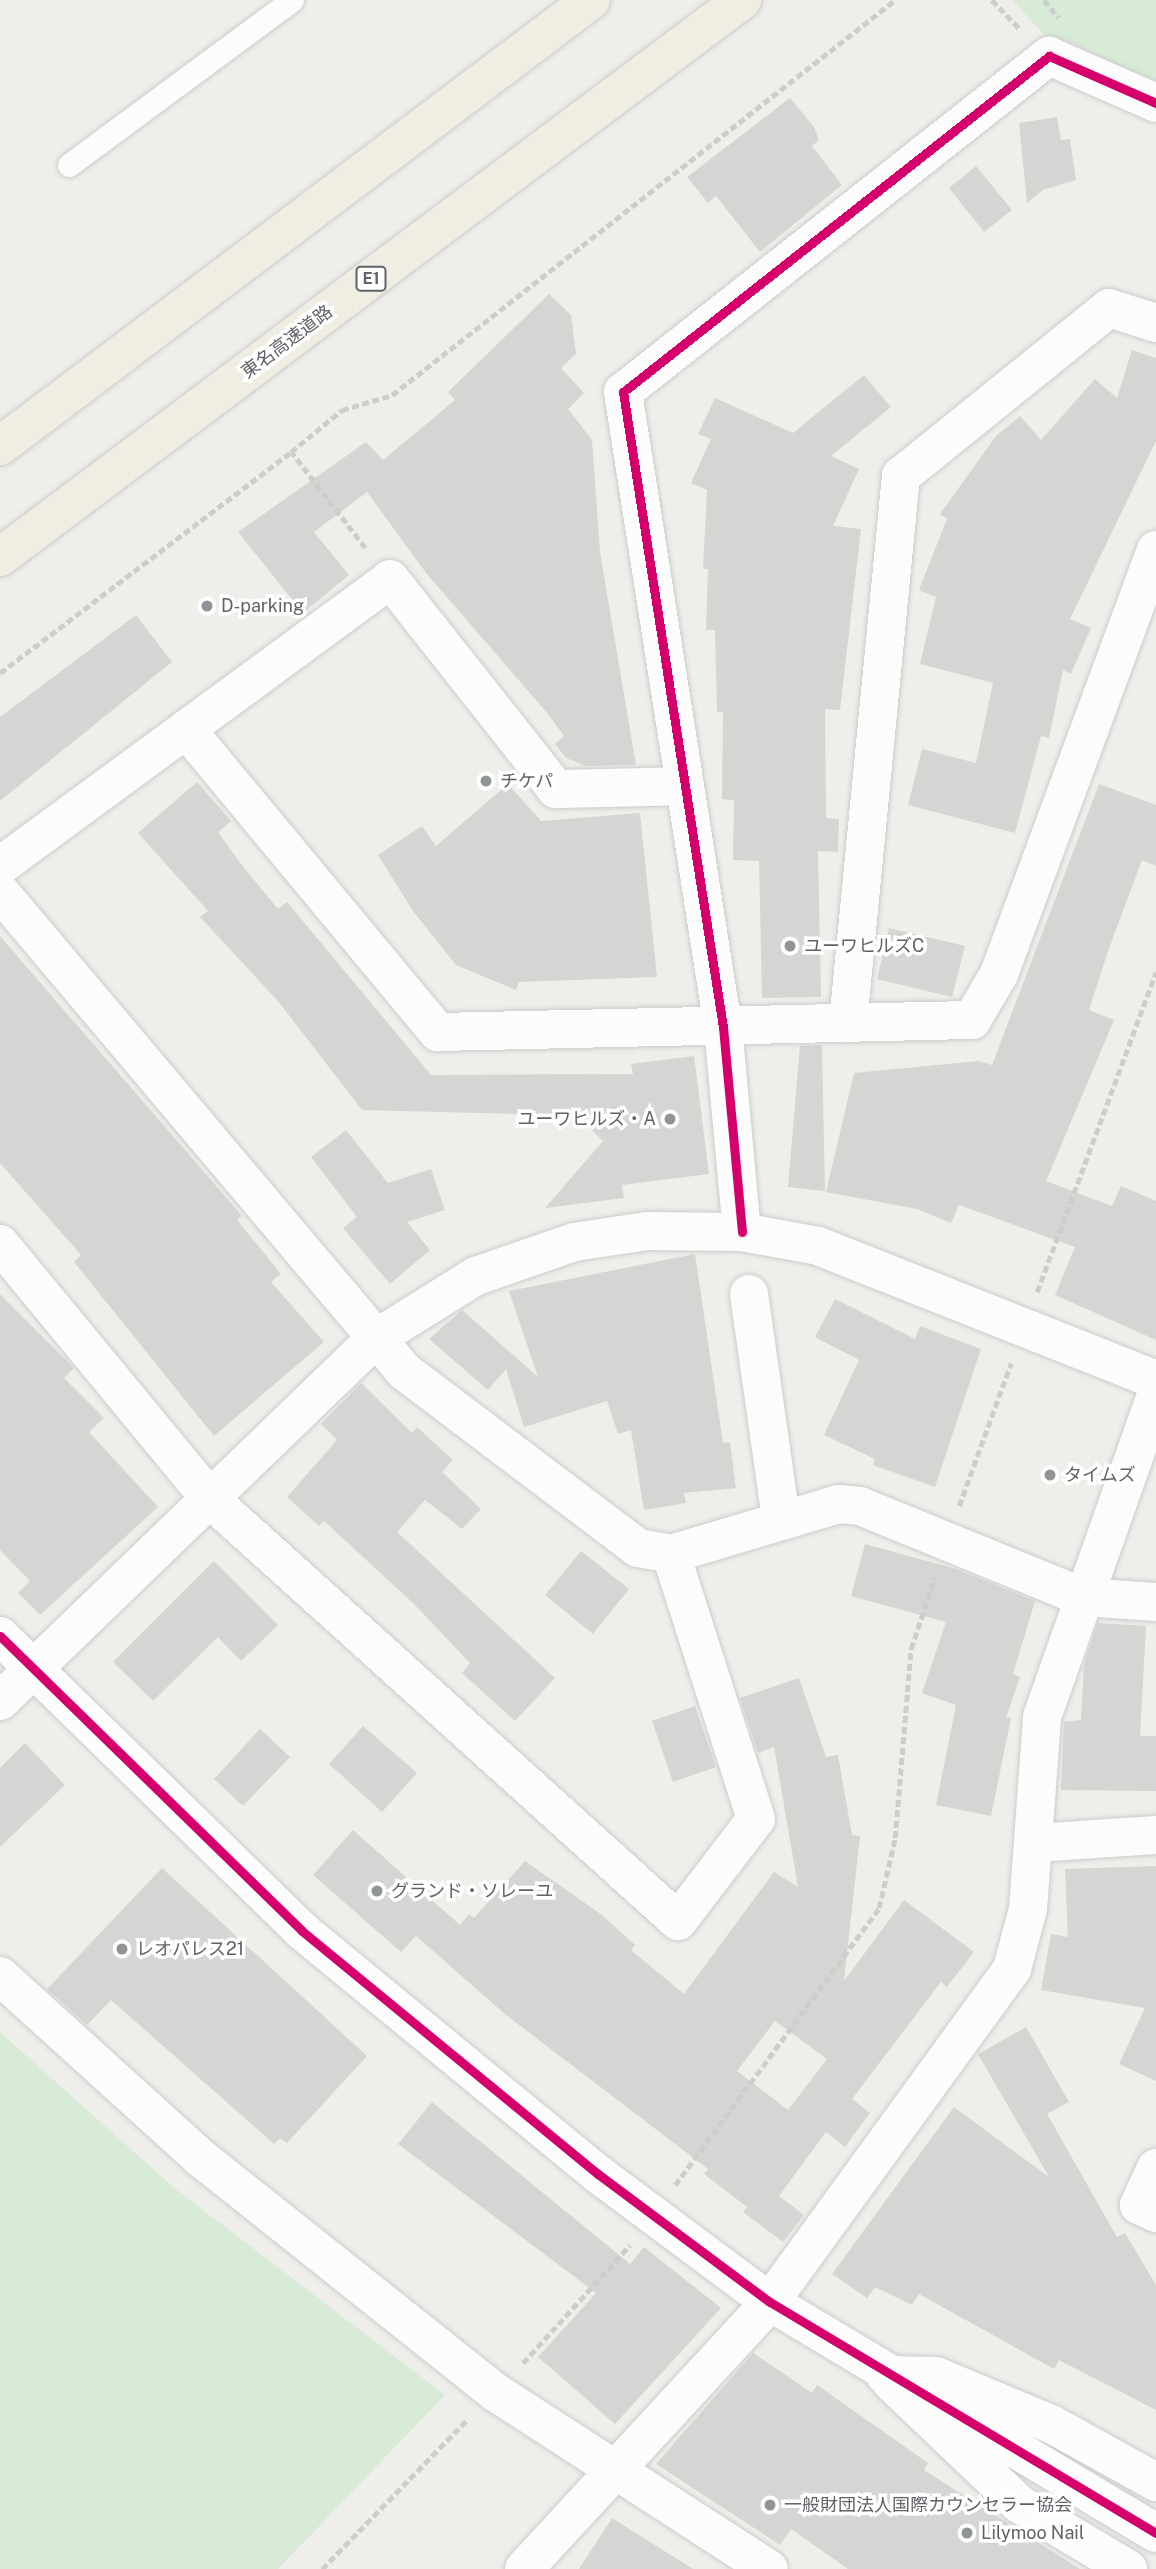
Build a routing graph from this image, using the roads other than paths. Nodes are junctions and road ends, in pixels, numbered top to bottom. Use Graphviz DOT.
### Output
graph roads {
  1 [pos="292,0"];
  2 [pos="591,0"];
  3 [pos="742,0"];
  4 [pos="1156,103"];
  5 [pos="69,165"];
  6 [pos="1156,323"];
  7 [pos="0,446"];
  8 [pos="1156,550"];
  9 [pos="0,557"];
  10 [pos="186,729"];
  11 [pos="684,786"];
  12 [pos="0,866"];
  13 [pos="0,892"];
  14 [pos="848,1023"];
  15 [pos="723,1027"];
  16 [pos="742,1232"];
  17 [pos="0,1244"];
  18 [pos="749,1294"];
  19 [pos="375,1339"];
  20 [pos="1156,1380"];
  21 [pos="1156,1395"];
  22 [pos="210,1499"];
  23 [pos="781,1519"];
  24 [pos="671,1554"];
  25 [pos="1083,1597"];
  26 [pos="1156,1602"];
  27 [pos="0,1636"];
  28 [pos="32,1670"];
  29 [pos="0,1701"];
  30 [pos="1156,1835"];
  31 [pos="1035,1843"];
  32 [pos="0,1976"];
  33 [pos="1156,2168"];
  34 [pos="1156,2213"];
  35 [pos="770,2301"];
  36 [pos="885,2375"];
  37 [pos="617,2472"];
  38 [pos="1156,2482"];
  39 [pos="1156,2533"];
  40 [pos="524,2569"];
  41 [pos="769,2569"];
  42 [pos="1128,2569"];
  1 -- 5 [label="lane"];
  2 -- 7 [label="highway"];
  3 -- 9 [label="highway, 東名高速道路 / E1"];
  4 -- 11 [label="street"];
  6 -- 14 [label="street"];
  8 -- 14 [label="street"];
  10 -- 11 [label="street"];
  10 -- 12 [label="street"];
  10 -- 15 [label="street"];
  11 -- 15 [label="street"];
  13 -- 19 [label="street"];
  14 -- 15 [label="street"];
  15 -- 16 [label="street"];
  16 -- 19 [label="street"];
  16 -- 20 [label="street"];
  17 -- 22 [label="street"];
  18 -- 23 [label="street"];
  19 -- 22 [label="street"];
  19 -- 24 [label="street"];
  21 -- 25 [label="street"];
  22 -- 24 [label="street"];
  22 -- 28 [label="street"];
  23 -- 24 [label="street"];
  23 -- 25 [label="street"];
  25 -- 26 [label="street"];
  25 -- 31 [label="street"];
  27 -- 28 [label="street"];
  28 -- 29 [label="street"];
  28 -- 35 [label="street"];
  30 -- 31 [label="street"];
  31 -- 35 [label="street"];
  32 -- 37 [label="street"];
  33 -- 34 [label="street"];
  35 -- 36 [label="street"];
  35 -- 37 [label="street"];
  36 -- 38 [label="street"];
  36 -- 39 [label="street"];
  36 -- 42 [label="street"];
  37 -- 40 [label="street"];
  37 -- 41 [label="street"];
}
